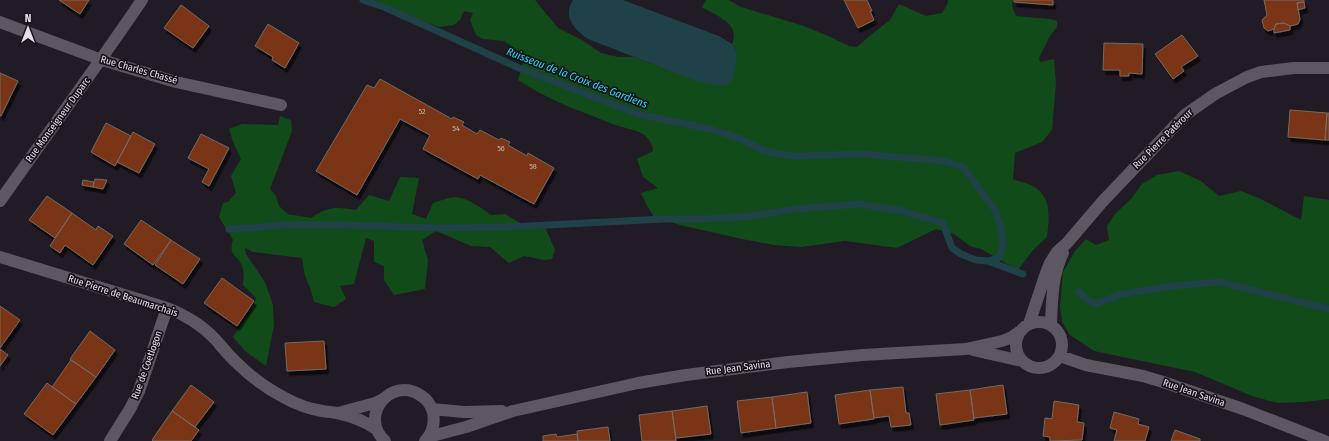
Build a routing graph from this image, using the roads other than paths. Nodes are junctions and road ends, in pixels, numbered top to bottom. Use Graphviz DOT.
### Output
graph roads {
  1 [pos="142,0"];
  2 [pos="0,22"];
  3 [pos="102,60"];
  4 [pos="1329,68"];
  5 [pos="281,105"];
  6 [pos="0,201"];
  7 [pos="0,257"];
  8 [pos="1048,283"];
  9 [pos="167,308"];
  10 [pos="1051,325"];
  11 [pos="1025,327"];
  12 [pos="966,349"];
  13 [pos="1060,356"];
  14 [pos="1022,361"];
  15 [pos="384,399"];
  16 [pos="432,409"];
  17 [pos="513,410"];
  18 [pos="336,413"];
  19 [pos="376,429"];
  20 [pos="426,439"];
  21 [pos="110,441"];
  22 [pos="385,441"];
  23 [pos="1325,441"];
  1 -- 3 [label="street, Rue Monseigneur Duparc"];
  2 -- 3 [label="street, Rue Charles Chassé"];
  3 -- 5 [label="street, Rue Charles Chassé"];
  3 -- 6 [label="street, Rue Monseigneur Duparc"];
  4 -- 8 [label="street, Rue Pierre Patérour"];
  7 -- 9 [label="street, Rue Pierre de Beaumarchais"];
  8 -- 10 [label="street, Rue Pierre Patérour"];
  8 -- 11 [label="street, Rue Pierre Patérour"];
  9 -- 18 [label="street, Rue Pierre de Beaumarchais"];
  9 -- 21 [label="street, Rue de Coetlogon"];
  10 -- 11 [label="street"];
  10 -- 13 [label="street"];
  11 -- 12 [label="street, Rue Jean Savina"];
  11 -- 14 [label="street"];
  12 -- 14 [label="street, Rue Jean Savina"];
  12 -- 17 [label="street, Rue Jean Savina"];
  13 -- 14 [label="street"];
  13 -- 23 [label="street, Rue Jean Savina"];
  15 -- 16 [label="street, Rue Pierre de Beaumarchais"];
  15 -- 18 [label="street, Rue Pierre de Beaumarchais"];
  15 -- 19 [label="street"];
  16 -- 17 [label="street, Rue Jean Savina"];
  16 -- 20 [label="street"];
  17 -- 20 [label="street, Rue Jean Savina"];
  18 -- 19 [label="street, Rue Pierre de Beaumarchais"];
  19 -- 22 [label="street"];
}
